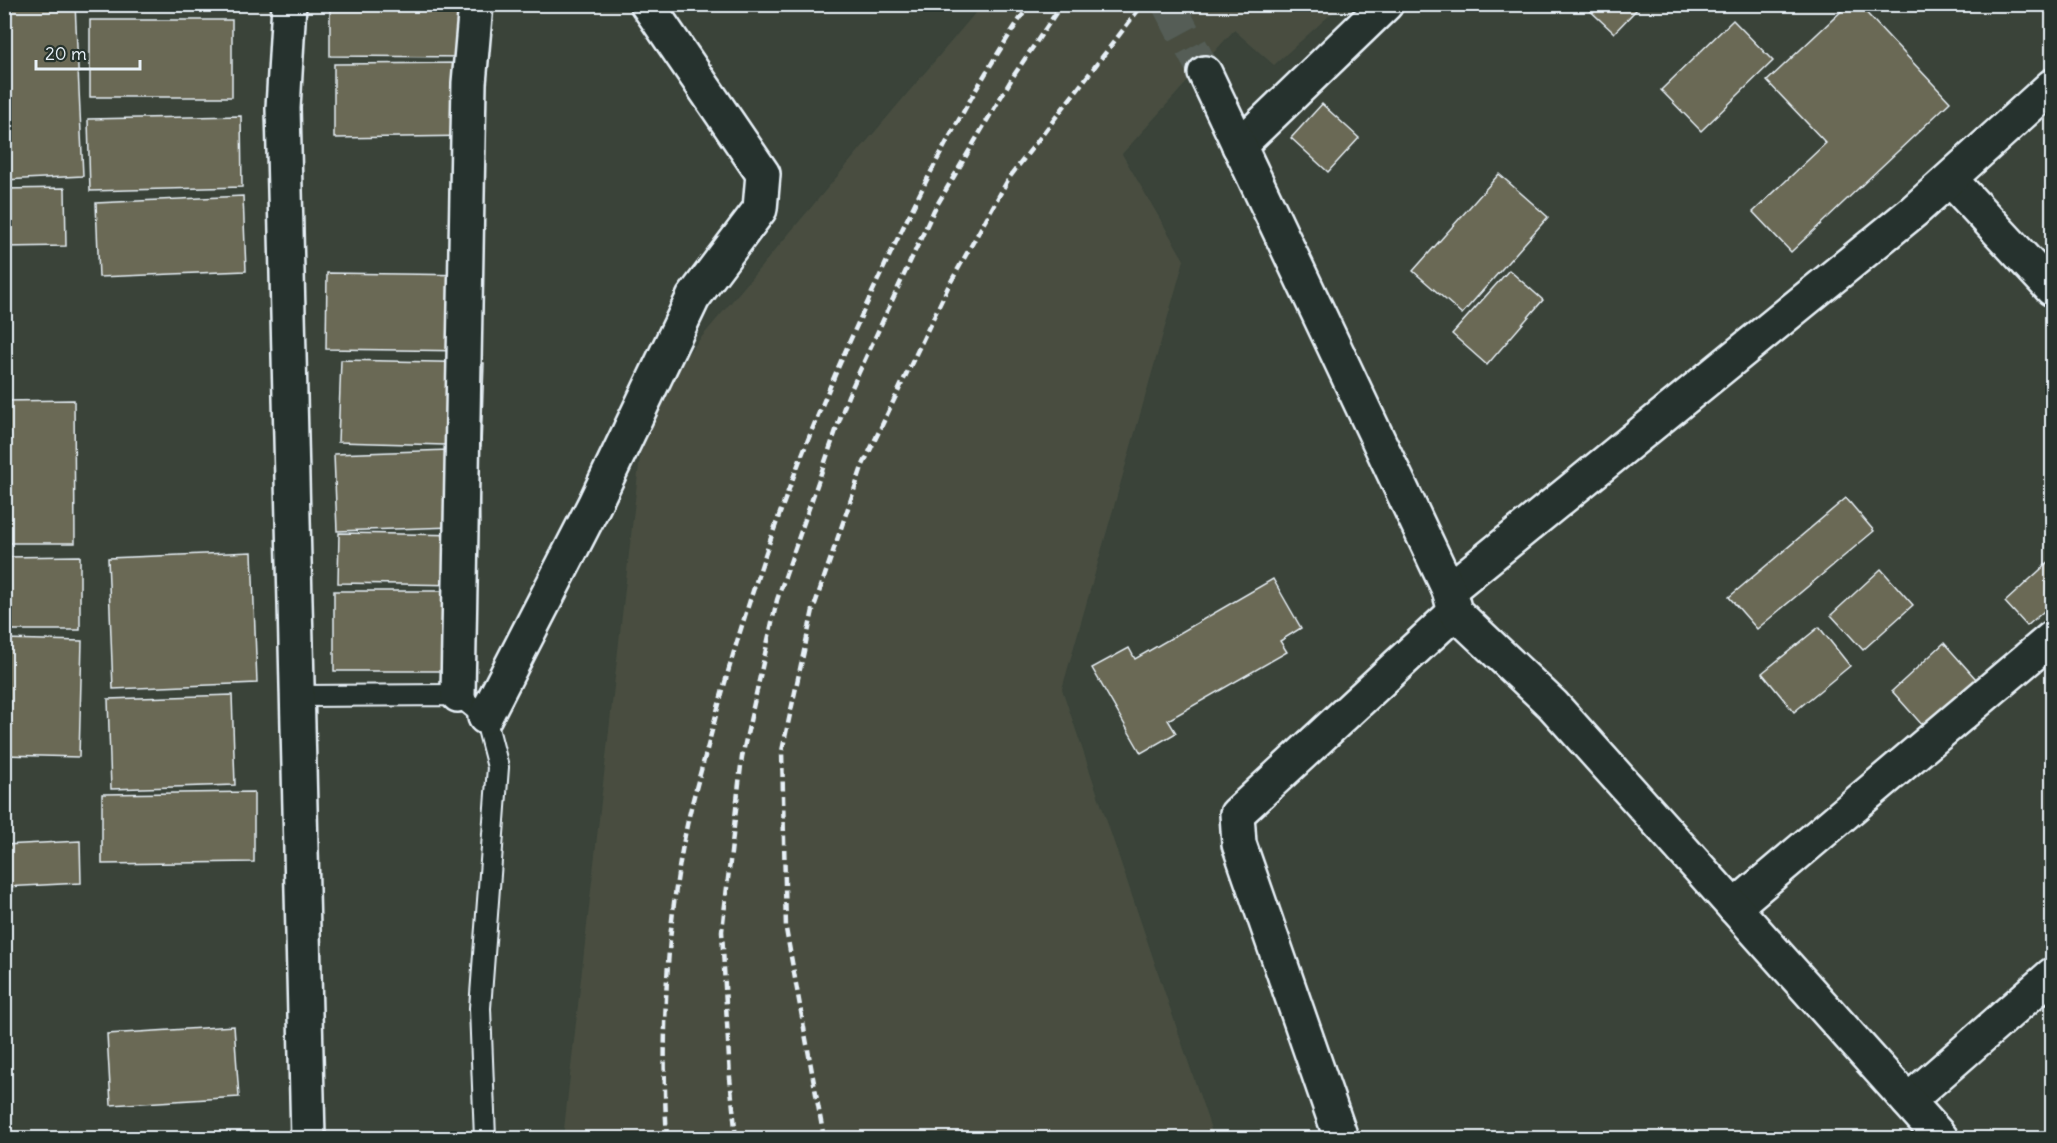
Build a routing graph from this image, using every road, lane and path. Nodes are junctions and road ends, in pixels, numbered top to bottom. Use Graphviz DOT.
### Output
graph roads {
  1 [pos="289,4"];
  2 [pos="476,4"];
  3 [pos="647,4"];
  4 [pos="1386,4"];
  5 [pos="1205,73"];
  6 [pos="2052,86"];
  7 [pos="1239,146"];
  8 [pos="1951,180"];
  9 [pos="2052,289"];
  10 [pos="1452,601"];
  11 [pos="2052,638"];
  12 [pos="458,695"];
  13 [pos="297,696"];
  14 [pos="485,717"];
  15 [pos="1734,907"];
  16 [pos="2052,975"];
  17 [pos="1908,1101"];
  18 [pos="308,1138"];
  19 [pos="485,1138"];
  20 [pos="1341,1138"];
  21 [pos="1941,1138"];
  1 -- 13 [label="street"];
  2 -- 12 [label="street"];
  3 -- 14 [label="street"];
  4 -- 7 [label="street"];
  5 -- 7 [label="street"];
  6 -- 8 [label="street"];
  7 -- 10 [label="street"];
  8 -- 9 [label="street"];
  8 -- 10 [label="street"];
  10 -- 15 [label="street"];
  10 -- 20 [label="street"];
  11 -- 15 [label="street"];
  12 -- 13 [label="lane"];
  12 -- 14 [label="lane"];
  13 -- 18 [label="street"];
  14 -- 19 [label="lane"];
  15 -- 17 [label="street"];
  16 -- 17 [label="street"];
  17 -- 21 [label="street"];
}
